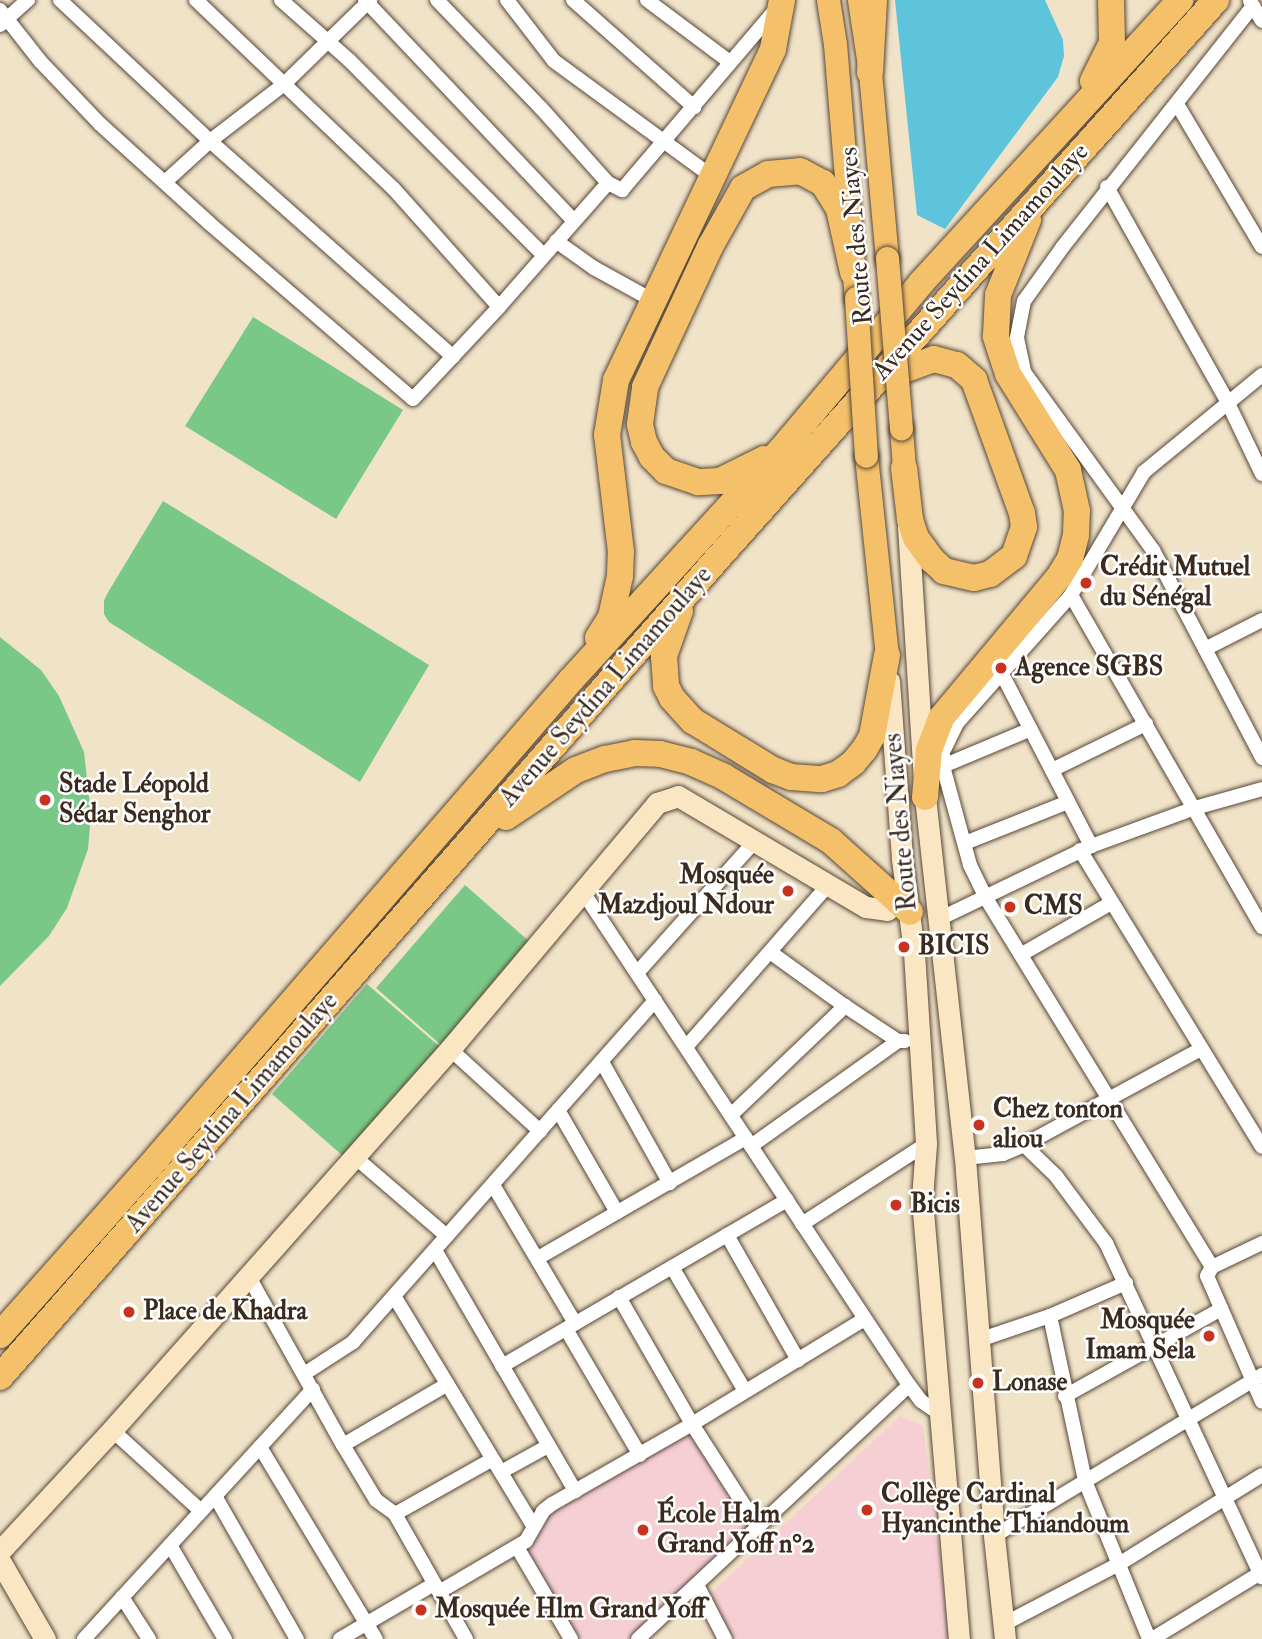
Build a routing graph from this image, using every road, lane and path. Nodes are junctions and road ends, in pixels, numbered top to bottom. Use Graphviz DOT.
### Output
graph roads {
  1 [pos="29,0"];
  2 [pos="60,0"];
  3 [pos="196,0"];
  4 [pos="281,0"];
  5 [pos="437,0"];
  6 [pos="507,0"];
  7 [pos="573,0"];
  8 [pos="647,0"];
  9 [pos="828,0"];
  10 [pos="859,0"];
  11 [pos="874,0"];
  12 [pos="1111,0"];
  13 [pos="1180,0"];
  14 [pos="1216,0"];
  15 [pos="368,1"];
  16 [pos="782,1"];
  17 [pos="1251,3"];
  18 [pos="3,18"];
  19 [pos="1262,21"];
  20 [pos="330,42"];
  21 [pos="730,62"];
  22 [pos="870,72"];
  23 [pos="283,85"];
  24 [pos="1177,104"];
  25 [pos="694,107"];
  26 [pos="1056,137"];
  27 [pos="211,141"];
  28 [pos="664,142"];
  29 [pos="711,176"];
  30 [pos="165,182"];
  31 [pos="607,183"];
  32 [pos="1107,187"];
  33 [pos="1038,198"];
  34 [pos="574,221"];
  35 [pos="556,241"];
  36 [pos="1262,247"];
  37 [pos="543,255"];
  38 [pos="854,285"];
  39 [pos="652,300"];
  40 [pos="499,307"];
  41 [pos="453,357"];
  42 [pos="1262,375"];
  43 [pos="874,382"];
  44 [pos="1227,401"];
  45 [pos="781,450"];
  46 [pos="904,468"];
  47 [pos="1262,474"];
  48 [pos="1123,505"];
  49 [pos="686,595"];
  50 [pos="1071,595"];
  51 [pos="1262,620"];
  52 [pos="1205,649"];
  53 [pos="887,655"];
  54 [pos="1002,674"];
  55 [pos="572,680"];
  56 [pos="1146,724"];
  57 [pos="1031,729"];
  58 [pos="1262,758"];
  59 [pos="943,766"];
  60 [pos="1052,769"];
  61 [pos="1262,789"];
  62 [pos="925,797"];
  63 [pos="1068,802"];
  64 [pos="1195,808"];
  65 [pos="756,840"];
  66 [pos="965,843"];
  67 [pos="1086,848"];
  68 [pos="456,858"];
  69 [pos="830,883"];
  70 [pos="583,892"];
  71 [pos="986,898"];
  72 [pos="1111,903"];
  73 [pos="904,907"];
  74 [pos="937,920"];
  75 [pos="1262,927"];
  76 [pos="770,952"];
  77 [pos="1022,954"];
  78 [pos="637,973"];
  79 [pos="655,1001"];
  80 [pos="845,1006"];
  81 [pos="909,1041"];
  82 [pos="686,1047"];
  83 [pos="450,1049"];
  84 [pos="1201,1049"];
  85 [pos="601,1062"];
  86 [pos="1111,1098"];
  87 [pos="558,1110"];
  88 [pos="731,1115"];
  89 [pos="540,1131"];
  90 [pos="749,1142"];
  91 [pos="926,1144"];
  92 [pos="1024,1144"];
  93 [pos="1262,1147"];
  94 [pos="355,1157"];
  95 [pos="965,1158"];
  96 [pos="670,1183"];
  97 [pos="492,1185"];
  98 [pos="787,1200"];
  99 [pos="617,1212"];
  100 [pos="802,1224"];
  101 [pos="727,1235"];
  102 [pos="447,1236"];
  103 [pos="1262,1243"];
  104 [pos="435,1250"];
  105 [pos="538,1258"];
  106 [pos="672,1267"];
  107 [pos="1212,1267"];
  108 [pos="249,1277"];
  109 [pos="1126,1283"];
  110 [pos="394,1296"];
  111 [pos="619,1297"];
  112 [pos="28,1303"];
  113 [pos="1221,1309"];
  114 [pos="1051,1316"];
  115 [pos="865,1319"];
  116 [pos="0,1321"];
  117 [pos="570,1326"];
  118 [pos="0,1335"];
  119 [pos="979,1340"];
  120 [pos="1156,1345"];
  121 [pos="798,1360"];
  122 [pos="502,1366"];
  123 [pos="304,1374"];
  124 [pos="0,1377"];
  125 [pos="1257,1378"];
  126 [pos="448,1384"];
  127 [pos="909,1385"];
  128 [pos="313,1389"];
  129 [pos="745,1391"];
  130 [pos="1065,1396"];
  131 [pos="1262,1402"];
  132 [pos="940,1415"];
  133 [pos="1189,1419"];
  134 [pos="692,1424"];
  135 [pos="112,1430"];
  136 [pos="343,1445"];
  137 [pos="548,1446"];
  138 [pos="260,1447"];
  139 [pos="640,1455"];
  140 [pos="493,1459"];
  141 [pos="501,1472"];
  142 [pos="1262,1475"];
  143 [pos="1085,1481"];
  144 [pos="575,1491"];
  145 [pos="215,1496"];
  146 [pos="1224,1498"];
  147 [pos="201,1511"];
  148 [pos="396,1514"];
  149 [pos="534,1527"];
  150 [pos="758,1527"];
  151 [pos="993,1535"];
  152 [pos="170,1545"];
  153 [pos="517,1547"];
  154 [pos="0,1551"];
  155 [pos="0,1561"];
  156 [pos="1119,1564"];
  157 [pos="1261,1574"];
  158 [pos="697,1585"];
  159 [pos="436,1588"];
  160 [pos="122,1597"];
  161 [pos="367,1624"];
  162 [pos="1004,1632"];
  163 [pos="45,1639"];
  164 [pos="84,1639"];
  165 [pos="149,1639"];
  166 [pos="225,1639"];
  167 [pos="297,1639"];
  168 [pos="340,1639"];
  169 [pos="376,1639"];
  170 [pos="466,1639"];
  171 [pos="571,1639"];
  172 [pos="638,1639"];
  173 [pos="725,1639"];
  174 [pos="959,1639"];
  175 [pos="1150,1639"];
  1 -- 18 [label="street"];
  2 -- 27 [label="street"];
  3 -- 23 [label="street"];
  4 -- 20 [label="street"];
  5 -- 31 [label="street"];
  6 -- 28 [label="street"];
  7 -- 25 [label="street"];
  8 -- 21 [label="street"];
  9 -- 38 [label="main road, Route des Niayes"];
  10 -- 22 [label="main road, Route des Niayes"];
  11 -- 22 [label="highway"];
  12 -- 26 [label="highway"];
  13 -- 26 [label="highway, Avenue Seydina Limamoulaye"];
  14 -- 33 [label="highway, Avenue Seydina Limamoulaye"];
  15 -- 20 [label="street"];
  15 -- 34 [label="street"];
  16 -- 21 [label="street"];
  16 -- 29 [label="highway"];
  17 -- 19 [label="street"];
  17 -- 24 [label="street"];
  18 -- 30 [label="street"];
  20 -- 23 [label="street"];
  20 -- 37 [label="street"];
  21 -- 25 [label="street"];
  22 -- 46 [label="main road, Route des Niayes, bridge"];
  23 -- 27 [label="street"];
  23 -- 40 [label="street"];
  24 -- 32 [label="street"];
  24 -- 36 [label="street"];
  25 -- 28 [label="street"];
  26 -- 45 [label="highway, Avenue Seydina Limamoulaye"];
  27 -- 30 [label="street"];
  27 -- 41 [label="street"];
  28 -- 29 [label="street"];
  28 -- 31 [label="street"];
  29 -- 39 [label="highway"];
  30 -- 41 [label="street"];
  31 -- 34 [label="street"];
  32 -- 44 [label="street"];
  32 -- 48 [label="street"];
  33 -- 43 [label="highway, Avenue Seydina Limamoulaye"];
  33 -- 62 [label="highway"];
  34 -- 35 [label="street"];
  35 -- 37 [label="street"];
  35 -- 39 [label="street"];
  37 -- 40 [label="street"];
  38 -- 45 [label="highway"];
  38 -- 53 [label="main road, Route des Niayes, bridge"];
  39 -- 55 [label="highway"];
  40 -- 41 [label="street"];
  42 -- 44 [label="street"];
  43 -- 46 [label="highway"];
  43 -- 49 [label="highway, Avenue Seydina Limamoulaye"];
  44 -- 47 [label="street"];
  44 -- 48 [label="street"];
  45 -- 55 [label="highway, Avenue Seydina Limamoulaye"];
  46 -- 62 [label="main road, Route des Niayes"];
  48 -- 50 [label="street"];
  48 -- 52 [label="street"];
  49 -- 53 [label="highway"];
  49 -- 68 [label="highway, Avenue Seydina Limamoulaye"];
  50 -- 54 [label="street"];
  50 -- 56 [label="street"];
  51 -- 52 [label="street"];
  52 -- 58 [label="street"];
  53 -- 73 [label="main road, Route des Niayes"];
  54 -- 57 [label="street"];
  54 -- 59 [label="street"];
  55 -- 112 [label="highway, Avenue Seydina Limamoulaye"];
  56 -- 60 [label="street"];
  56 -- 64 [label="street"];
  57 -- 59 [label="street"];
  57 -- 60 [label="street"];
  59 -- 66 [label="street"];
  60 -- 63 [label="street"];
  61 -- 64 [label="street"];
  62 -- 74 [label="main road, Route des Niayes"];
  63 -- 66 [label="street"];
  63 -- 67 [label="street"];
  64 -- 67 [label="street"];
  64 -- 75 [label="street"];
  65 -- 69 [label="main road"];
  65 -- 70 [label="main road"];
  65 -- 78 [label="street"];
  66 -- 71 [label="street"];
  67 -- 71 [label="street"];
  67 -- 72 [label="street"];
  68 -- 73 [label="highway"];
  68 -- 124 [label="highway, Avenue Seydina Limamoulaye"];
  69 -- 73 [label="main road"];
  69 -- 76 [label="street"];
  70 -- 78 [label="street"];
  70 -- 83 [label="main road"];
  71 -- 74 [label="street"];
  71 -- 77 [label="street"];
  72 -- 77 [label="street"];
  72 -- 84 [label="street"];
  73 -- 81 [label="main road, Route des Niayes"];
  74 -- 95 [label="main road, Route des Niayes"];
  76 -- 80 [label="street"];
  76 -- 82 [label="street"];
  77 -- 86 [label="street"];
  78 -- 79 [label="street"];
  79 -- 82 [label="street"];
  79 -- 85 [label="street"];
  80 -- 81 [label="street"];
  80 -- 88 [label="street"];
  81 -- 90 [label="street"];
  81 -- 91 [label="main road, Route des Niayes"];
  82 -- 88 [label="street"];
  83 -- 89 [label="street"];
  83 -- 94 [label="main road"];
  84 -- 86 [label="street"];
  84 -- 93 [label="street"];
  85 -- 87 [label="street"];
  85 -- 96 [label="street"];
  86 -- 92 [label="street"];
  86 -- 107 [label="street"];
  87 -- 89 [label="street"];
  87 -- 99 [label="street"];
  88 -- 90 [label="street"];
  89 -- 97 [label="street"];
  90 -- 96 [label="street"];
  90 -- 98 [label="street"];
  91 -- 100 [label="street"];
  91 -- 132 [label="main road, Route des Niayes"];
  92 -- 95 [label="street"];
  92 -- 109 [label="street"];
  94 -- 102 [label="street"];
  94 -- 108 [label="main road"];
  95 -- 119 [label="main road, Route des Niayes"];
  96 -- 99 [label="street"];
  97 -- 102 [label="street"];
  97 -- 105 [label="street"];
  98 -- 100 [label="street"];
  98 -- 101 [label="street"];
  99 -- 105 [label="street"];
  100 -- 115 [label="street"];
  101 -- 106 [label="street"];
  101 -- 121 [label="street"];
  102 -- 104 [label="street"];
  103 -- 107 [label="street"];
  104 -- 110 [label="street"];
  104 -- 122 [label="street"];
  105 -- 117 [label="street"];
  106 -- 111 [label="street"];
  106 -- 129 [label="street"];
  107 -- 113 [label="street"];
  108 -- 123 [label="street"];
  108 -- 135 [label="main road"];
  109 -- 114 [label="street"];
  109 -- 120 [label="street"];
  110 -- 123 [label="street"];
  110 -- 126 [label="street"];
  111 -- 117 [label="street"];
  111 -- 134 [label="street"];
  112 -- 116 [label="street"];
  112 -- 118 [label="highway, Avenue Seydina Limamoulaye"];
  113 -- 120 [label="street"];
  113 -- 125 [label="street"];
  114 -- 119 [label="street"];
  114 -- 130 [label="street"];
  115 -- 121 [label="street"];
  115 -- 127 [label="street"];
  117 -- 122 [label="street"];
  117 -- 139 [label="street"];
  119 -- 151 [label="main road, Route des Niayes"];
  120 -- 130 [label="street"];
  120 -- 133 [label="street"];
  121 -- 129 [label="street"];
  122 -- 137 [label="street"];
  123 -- 128 [label="street"];
  125 -- 131 [label="street"];
  125 -- 133 [label="street"];
  126 -- 136 [label="street"];
  126 -- 140 [label="street"];
  127 -- 132 [label="street"];
  127 -- 150 [label="street"];
  128 -- 136 [label="street"];
  128 -- 138 [label="street"];
  129 -- 134 [label="street"];
  130 -- 143 [label="street"];
  132 -- 174 [label="main road, Route des Niayes"];
  133 -- 143 [label="street"];
  133 -- 146 [label="street"];
  134 -- 139 [label="street"];
  134 -- 150 [label="street"];
  135 -- 147 [label="street"];
  135 -- 154 [label="main road"];
  136 -- 148 [label="street"];
  137 -- 141 [label="street"];
  137 -- 144 [label="street"];
  138 -- 145 [label="street"];
  138 -- 161 [label="street"];
  139 -- 144 [label="street"];
  140 -- 141 [label="street"];
  140 -- 148 [label="street"];
  141 -- 149 [label="street"];
  142 -- 146 [label="street"];
  143 -- 151 [label="street"];
  143 -- 156 [label="street"];
  144 -- 149 [label="street"];
  145 -- 147 [label="street"];
  145 -- 167 [label="street"];
  146 -- 156 [label="street"];
  146 -- 157 [label="street"];
  147 -- 152 [label="street"];
  148 -- 159 [label="street"];
  149 -- 153 [label="street"];
  150 -- 158 [label="street"];
  151 -- 162 [label="main road, Route des Niayes"];
  152 -- 160 [label="street"];
  152 -- 166 [label="street"];
  153 -- 159 [label="street"];
  153 -- 171 [label="street"];
  155 -- 163 [label="main road"];
  156 -- 162 [label="street"];
  156 -- 175 [label="street"];
  157 -- 175 [label="street"];
  158 -- 172 [label="street"];
  158 -- 173 [label="street"];
  159 -- 161 [label="street"];
  159 -- 170 [label="street"];
  160 -- 164 [label="street"];
  160 -- 165 [label="street"];
  161 -- 168 [label="street"];
  161 -- 169 [label="street"];
}
